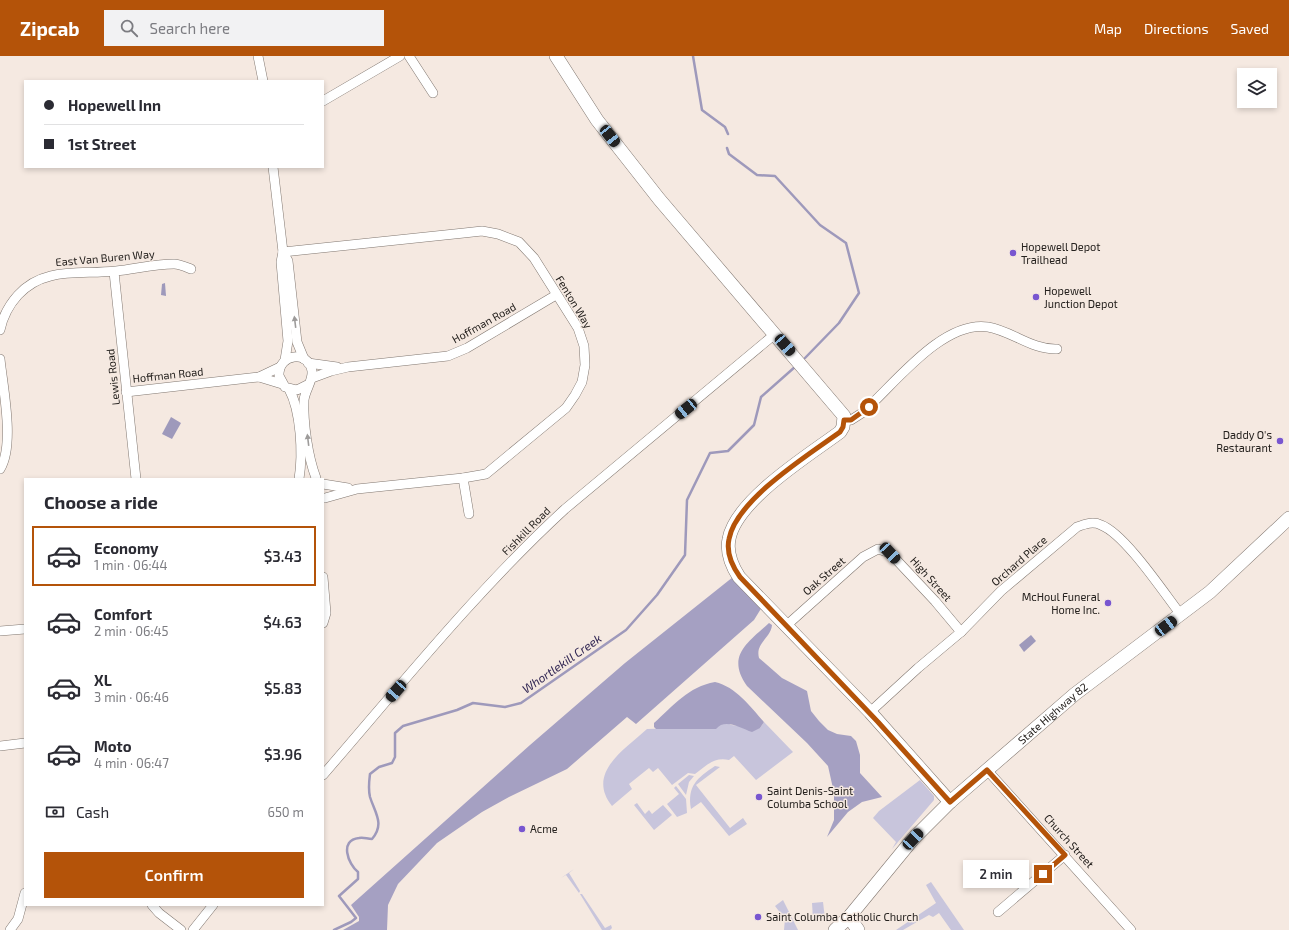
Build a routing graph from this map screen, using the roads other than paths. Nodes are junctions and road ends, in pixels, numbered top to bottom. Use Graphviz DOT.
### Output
graph roads {
  1 [pos="258,56"];
  2 [pos="400,56"];
  3 [pos="409,56"];
  4 [pos="556,56"];
  5 [pos="263,80"];
  6 [pos="433,93"];
  7 [pos="324,100"];
  8 [pos="273,168"];
  9 [pos="283,252"];
  10 [pos="191,268"];
  11 [pos="114,272"];
  12 [pos="556,295"];
  13 [pos="0,330"];
  14 [pos="775,334"];
  15 [pos="1058,349"];
  16 [pos="0,359"];
  17 [pos="306,361"];
  18 [pos="282,364"];
  19 [pos="348,368"];
  20 [pos="260,377"];
  21 [pos="310,381"];
  22 [pos="285,386"];
  23 [pos="126,392"];
  24 [pos="844,420"];
  25 [pos="0,470"];
  26 [pos="136,478"];
  27 [pos="301,478"];
  28 [pos="319,478"];
  29 [pos="463,478"];
  30 [pos="324,483"];
  31 [pos="324,488"];
  32 [pos="357,489"];
  33 [pos="324,500"];
  34 [pos="469,514"];
  35 [pos="1289,518"];
  36 [pos="878,549"];
  37 [pos="324,589"];
  38 [pos="1181,615"];
  39 [pos="324,620"];
  40 [pos="787,625"];
  41 [pos="24,629"];
  42 [pos="0,631"];
  43 [pos="961,632"];
  44 [pos="870,712"];
  45 [pos="24,743"];
  46 [pos="0,746"];
  47 [pos="987,770"];
  48 [pos="324,774"];
  49 [pos="950,802"];
  50 [pos="1065,855"];
  51 [pos="24,897"];
  52 [pos="153,906"];
  53 [pos="212,906"];
  54 [pos="998,912"];
  55 [pos="849,917"];
  56 [pos="1127,928"];
  57 [pos="10,930"];
  58 [pos="181,930"];
  59 [pos="193,930"];
  60 [pos="835,930"];
  61 [pos="858,930"];
  1 -- 5 [label="street"];
  2 -- 7 [label="street"];
  3 -- 6 [label="street"];
  4 -- 14 [label="main road"];
  8 -- 9 [label="street"];
  9 -- 12 [label="street, Fenton Way"];
  17 -- 9 [label="street, one-way"];
  9 -- 18 [label="street"];
  10 -- 11 [label="street, East Van Buren Way"];
  11 -- 13 [label="street, East Van Buren Way"];
  11 -- 23 [label="street, Lewis Road"];
  12 -- 19 [label="street, Hoffman Road"];
  12 -- 29 [label="street, Fenton Way"];
  14 -- 24 [label="main road"];
  14 -- 48 [label="street, Fishkill Road"];
  15 -- 24 [label="street"];
  16 -- 25 [label="street"];
  17 -- 18 [label="street"];
  17 -- 19 [label="street, Hoffman Road"];
  17 -- 21 [label="street"];
  18 -- 20 [label="street, Hoffman Road"];
  18 -- 22 [label="street"];
  19 -- 21 [label="street, Hoffman Road"];
  20 -- 22 [label="street, Hoffman Road"];
  20 -- 23 [label="street, Hoffman Road"];
  21 -- 22 [label="street"];
  28 -- 21 [label="street, one-way"];
  22 -- 27 [label="street"];
  23 -- 26 [label="street, Lewis Road"];
  24 -- 40 [label="main road"];
  29 -- 32 [label="street, Fenton Way"];
  29 -- 34 [label="street"];
  30 -- 32 [label="street, Fenton Way"];
  31 -- 33 [label="street"];
  32 -- 33 [label="street, Fenton Way"];
  35 -- 38 [label="main road, State Highway 82"];
  36 -- 40 [label="street, Oak Street"];
  36 -- 43 [label="street, High Street"];
  37 -- 39 [label="street"];
  38 -- 43 [label="street, Orchard Place"];
  38 -- 47 [label="main road, State Highway 82"];
  40 -- 44 [label="main road"];
  41 -- 42 [label="street"];
  43 -- 44 [label="street, Orchard Place"];
  44 -- 49 [label="main road"];
  45 -- 46 [label="street"];
  47 -- 49 [label="main road, State Highway 82"];
  47 -- 50 [label="street, Church Street"];
  49 -- 55 [label="main road, State Highway 82"];
  50 -- 54 [label="street"];
  50 -- 56 [label="street, Church Street"];
  51 -- 57 [label="street"];
  52 -- 58 [label="street"];
  53 -- 59 [label="street"];
  55 -- 60 [label="main road, State Highway 82"];
  55 -- 61 [label="main road"];
}
